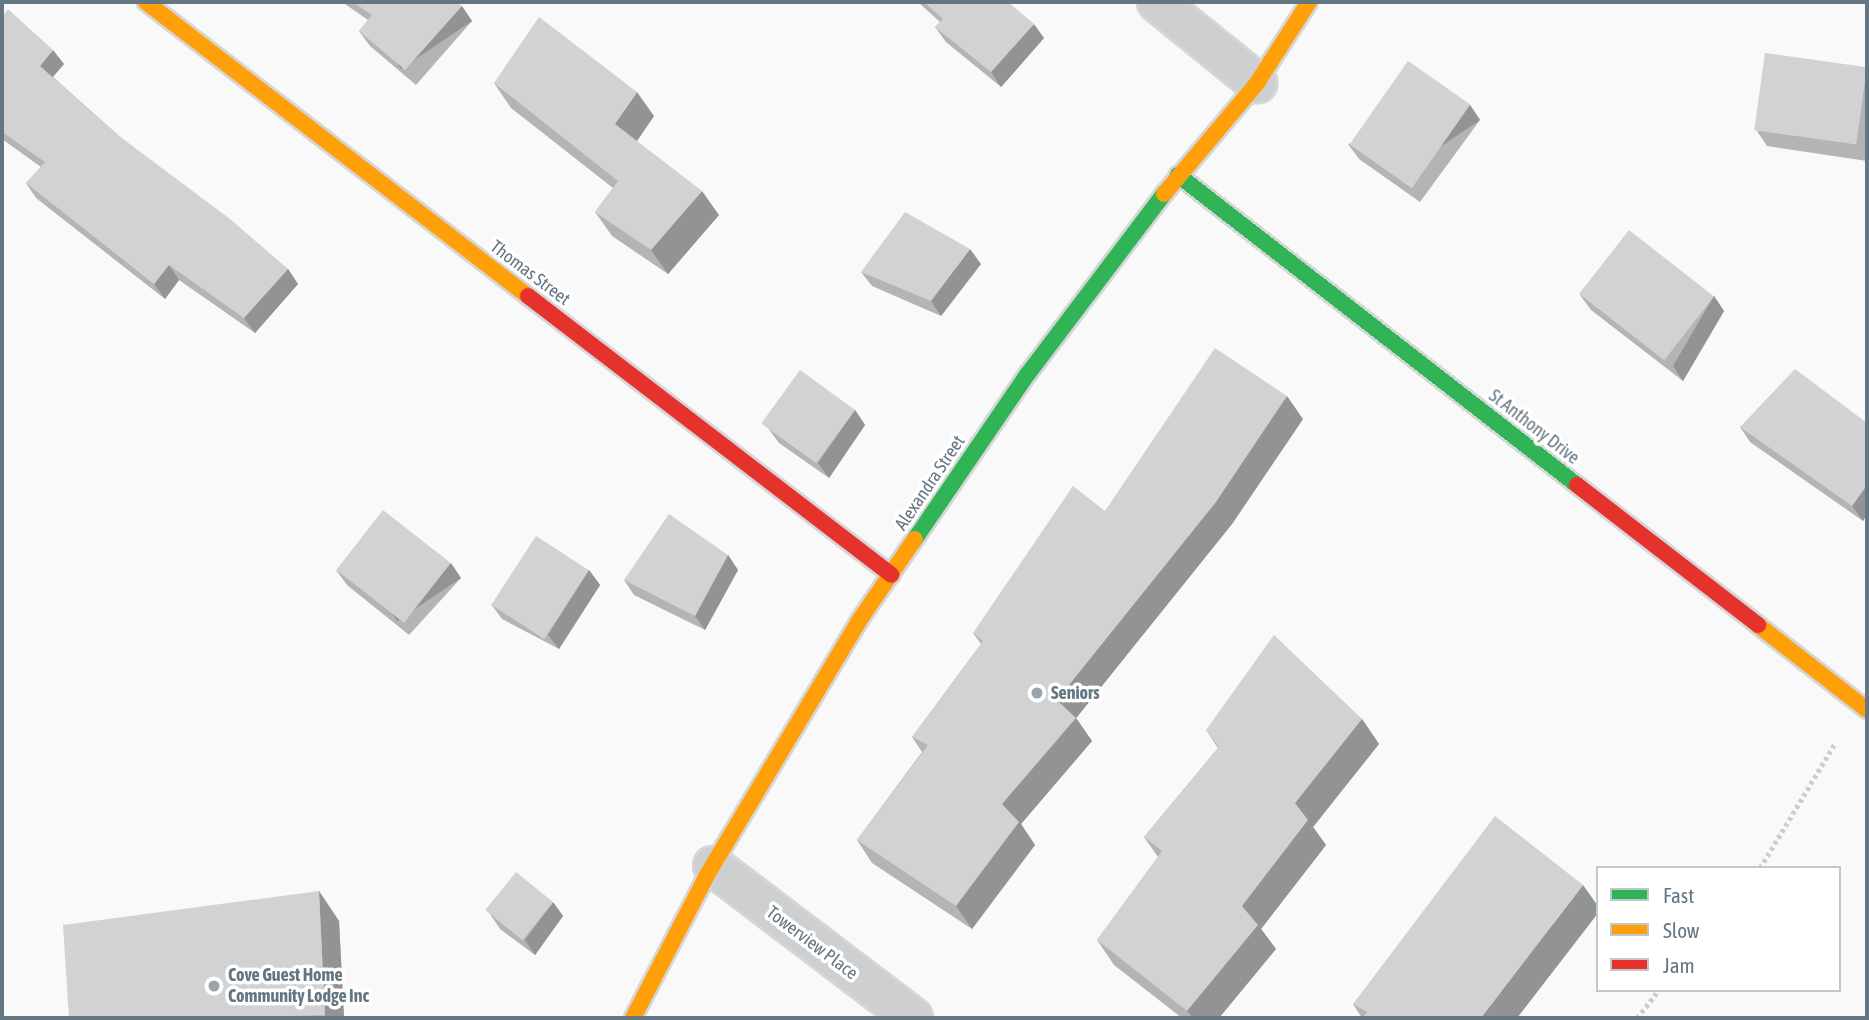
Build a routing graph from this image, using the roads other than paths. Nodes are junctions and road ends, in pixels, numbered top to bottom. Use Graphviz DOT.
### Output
graph roads {
  1 [pos="146,2"];
  2 [pos="1157,2"];
  3 [pos="1309,2"];
  4 [pos="1257,83"];
  5 [pos="1178,175"];
  6 [pos="891,575"];
  7 [pos="1863,706"];
  8 [pos="713,866"];
  9 [pos="633,1018"];
  10 [pos="913,1018"];
  1 -- 6 [label="street, Thomas Street"];
  2 -- 4 [label="street"];
  3 -- 4 [label="street, Alexandra Street"];
  4 -- 5 [label="street, Alexandra Street"];
  5 -- 6 [label="street, Alexandra Street"];
  5 -- 7 [label="street, St Anthony Drive"];
  6 -- 8 [label="street, Alexandra Street"];
  8 -- 9 [label="street, Alexandra Street"];
  8 -- 10 [label="street, Towerview Place"];
}
